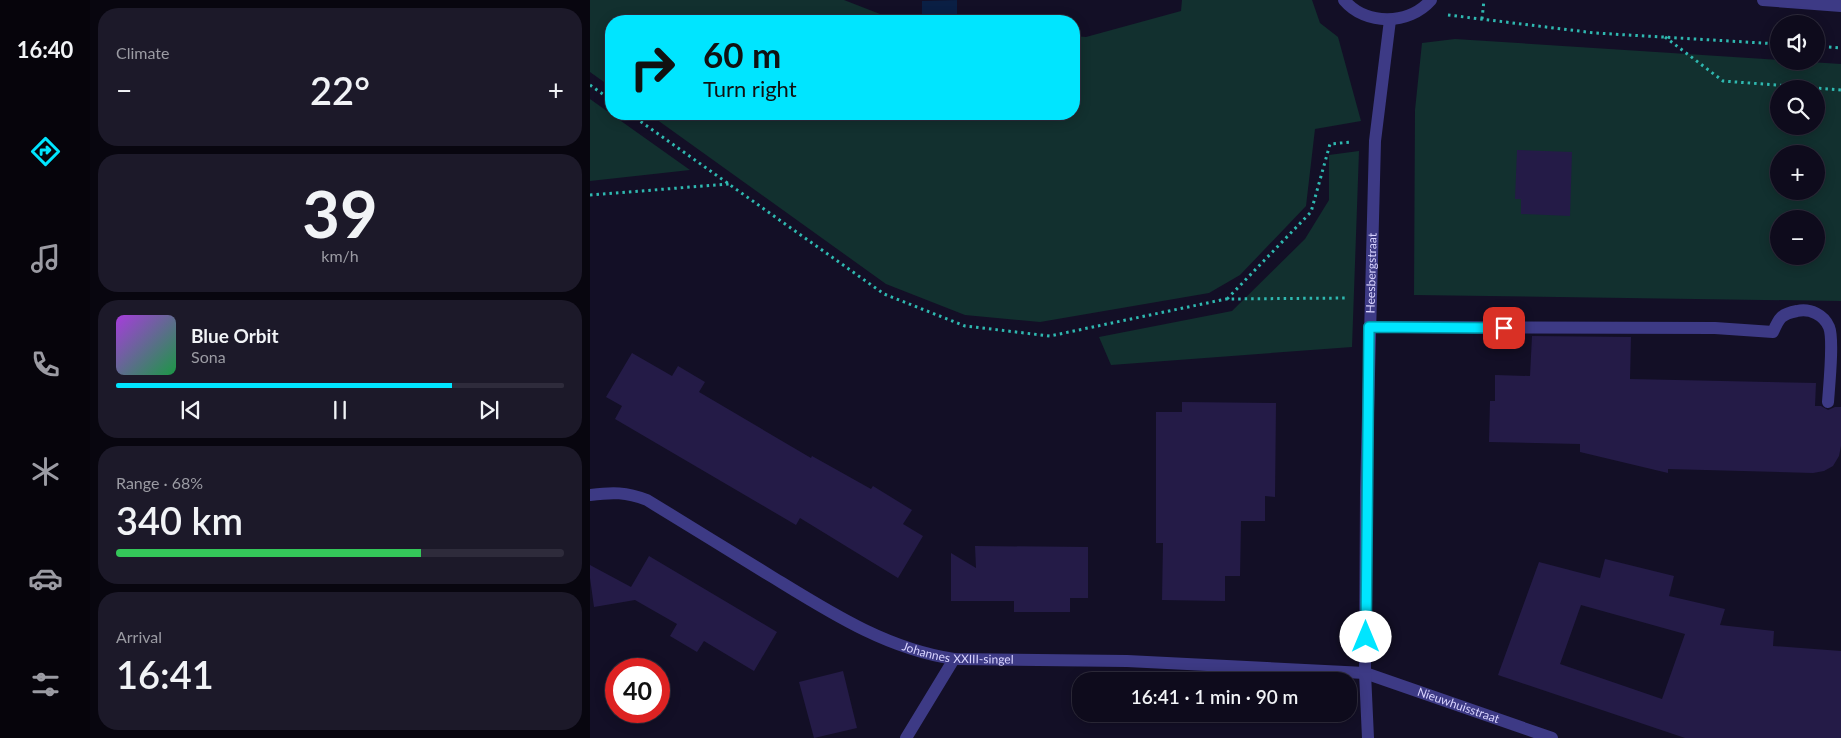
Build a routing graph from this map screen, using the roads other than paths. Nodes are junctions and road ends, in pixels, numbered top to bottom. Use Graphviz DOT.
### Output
graph roads {
  1 [pos="1344,0"];
  2 [pos="1431,0"];
  3 [pos="1763,0"];
  4 [pos="1841,6"];
  5 [pos="1390,20"];
  6 [pos="1369,327"];
  7 [pos="1828,402"];
  8 [pos="590,494"];
  9 [pos="954,659"];
  10 [pos="1365,673"];
  11 [pos="906,738"];
  12 [pos="1368,738"];
  13 [pos="1552,738"];
  1 -- 5 [label="street"];
  2 -- 5 [label="street"];
  3 -- 4 [label="street"];
  5 -- 6 [label="street, Heesbergstraat"];
  6 -- 7 [label="street"];
  6 -- 10 [label="street, Heesbergstraat"];
  8 -- 9 [label="street, Johannes XXIII-singel"];
  9 -- 10 [label="street, Johannes XXIII-singel"];
  9 -- 11 [label="street"];
  10 -- 12 [label="street, Heesbergstraat"];
  10 -- 13 [label="street, Nieuwhuisstraat"];
}
